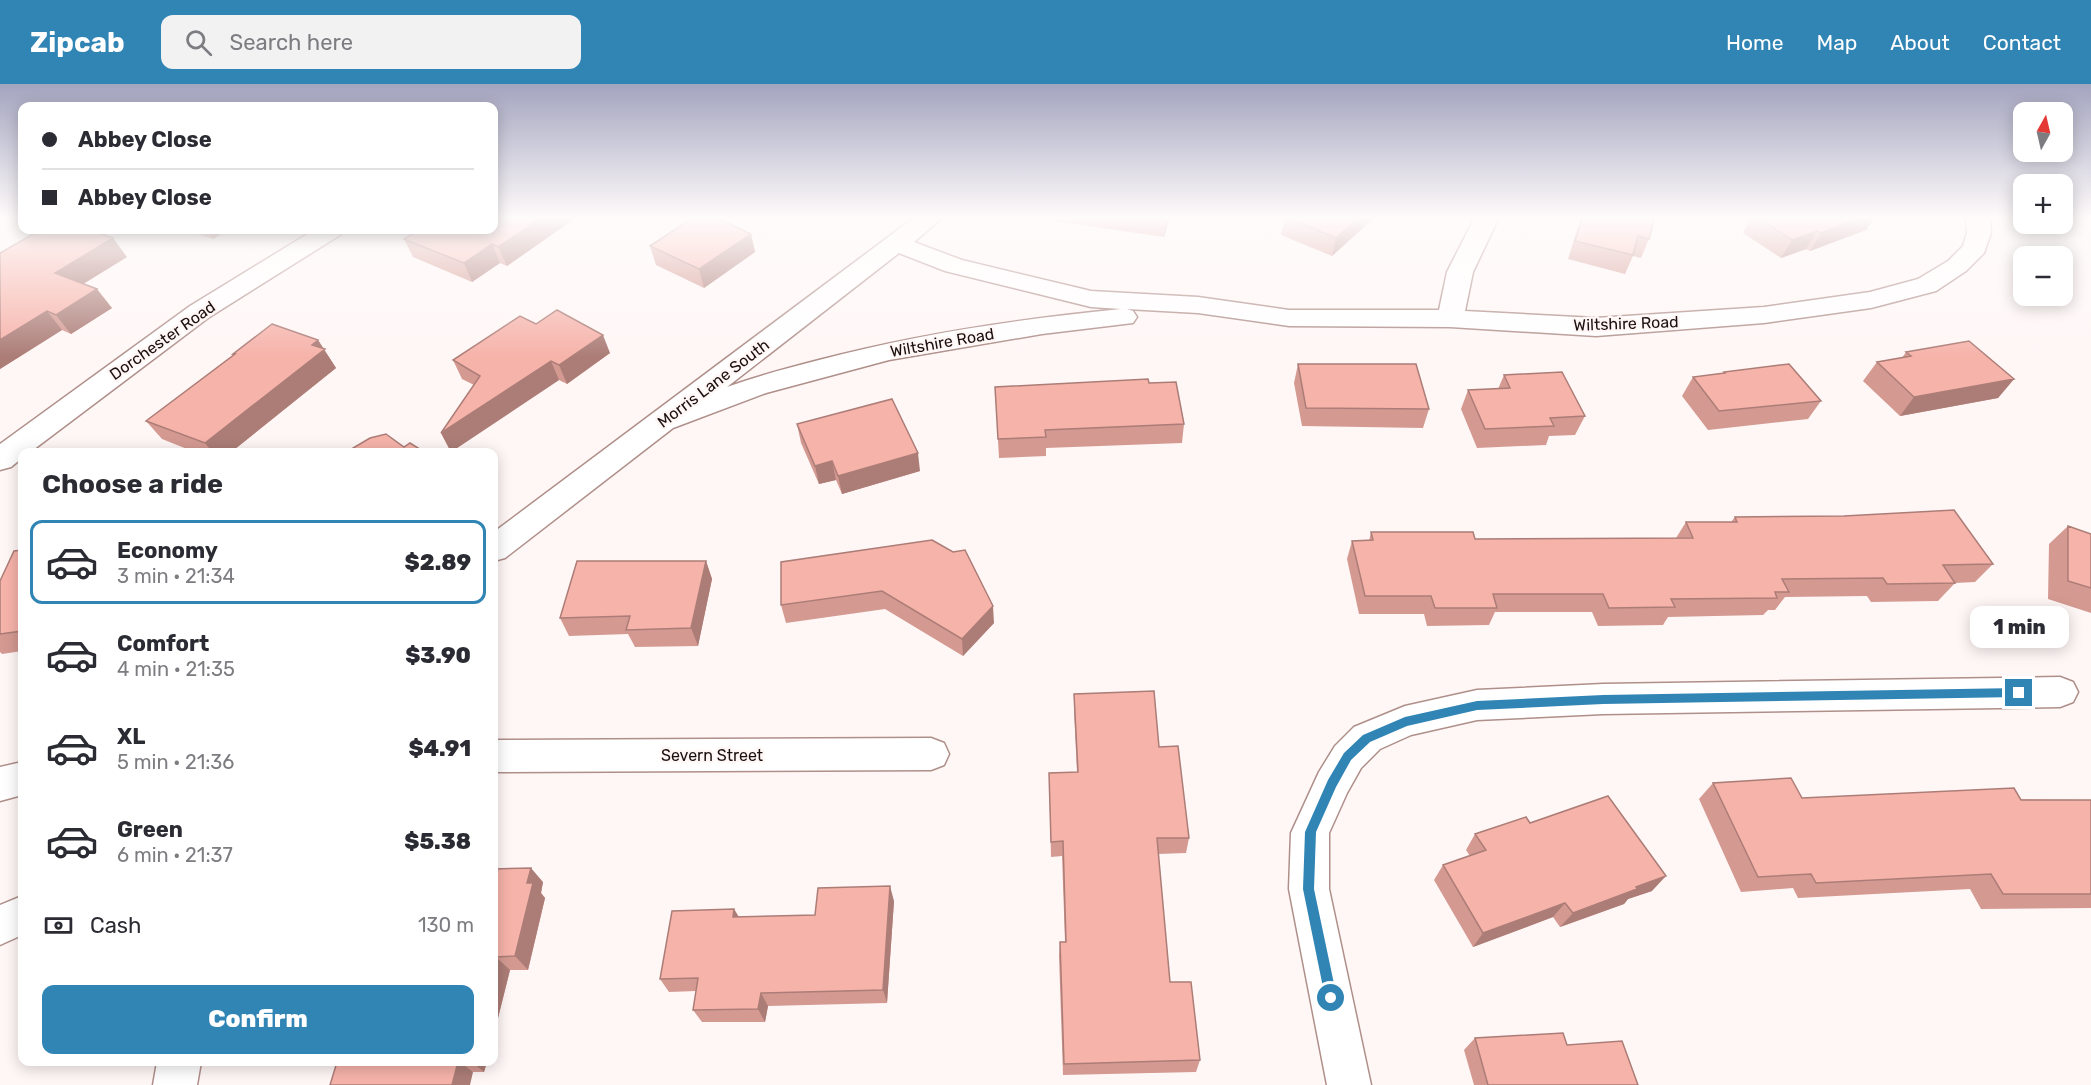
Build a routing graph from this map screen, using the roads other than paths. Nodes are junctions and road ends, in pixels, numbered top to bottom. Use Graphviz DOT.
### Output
graph roads {
  1 [pos="277,264"];
  2 [pos="872,264"];
  3 [pos="948,264"];
  4 [pos="1464,264"];
  5 [pos="1959,264"];
  6 [pos="1231,311"];
  7 [pos="1450,319"];
  8 [pos="663,421"];
  9 [pos="0,459"];
  10 [pos="498,546"];
  11 [pos="2060,692"];
  12 [pos="931,754"];
  13 [pos="498,756"];
  14 [pos="18,780"];
  15 [pos="0,784"];
  16 [pos="18,917"];
  17 [pos="0,925"];
  18 [pos="178,1066"];
  19 [pos="175,1085"];
  20 [pos="1348,1085"];
  1 -- 9 [label="street, Dorchester Road"];
  2 -- 8 [label="street, Morris Lane South"];
  3 -- 6 [label="street, Wiltshire Road"];
  4 -- 7 [label="street"];
  5 -- 7 [label="street, Wiltshire Road"];
  6 -- 7 [label="street, Wiltshire Road"];
  6 -- 8 [label="street, Wiltshire Road"];
  8 -- 10 [label="street, Morris Lane South"];
  11 -- 20 [label="street"];
  12 -- 13 [label="street, Severn Street"];
  14 -- 15 [label="street"];
  16 -- 17 [label="street"];
  18 -- 19 [label="street"];
}
